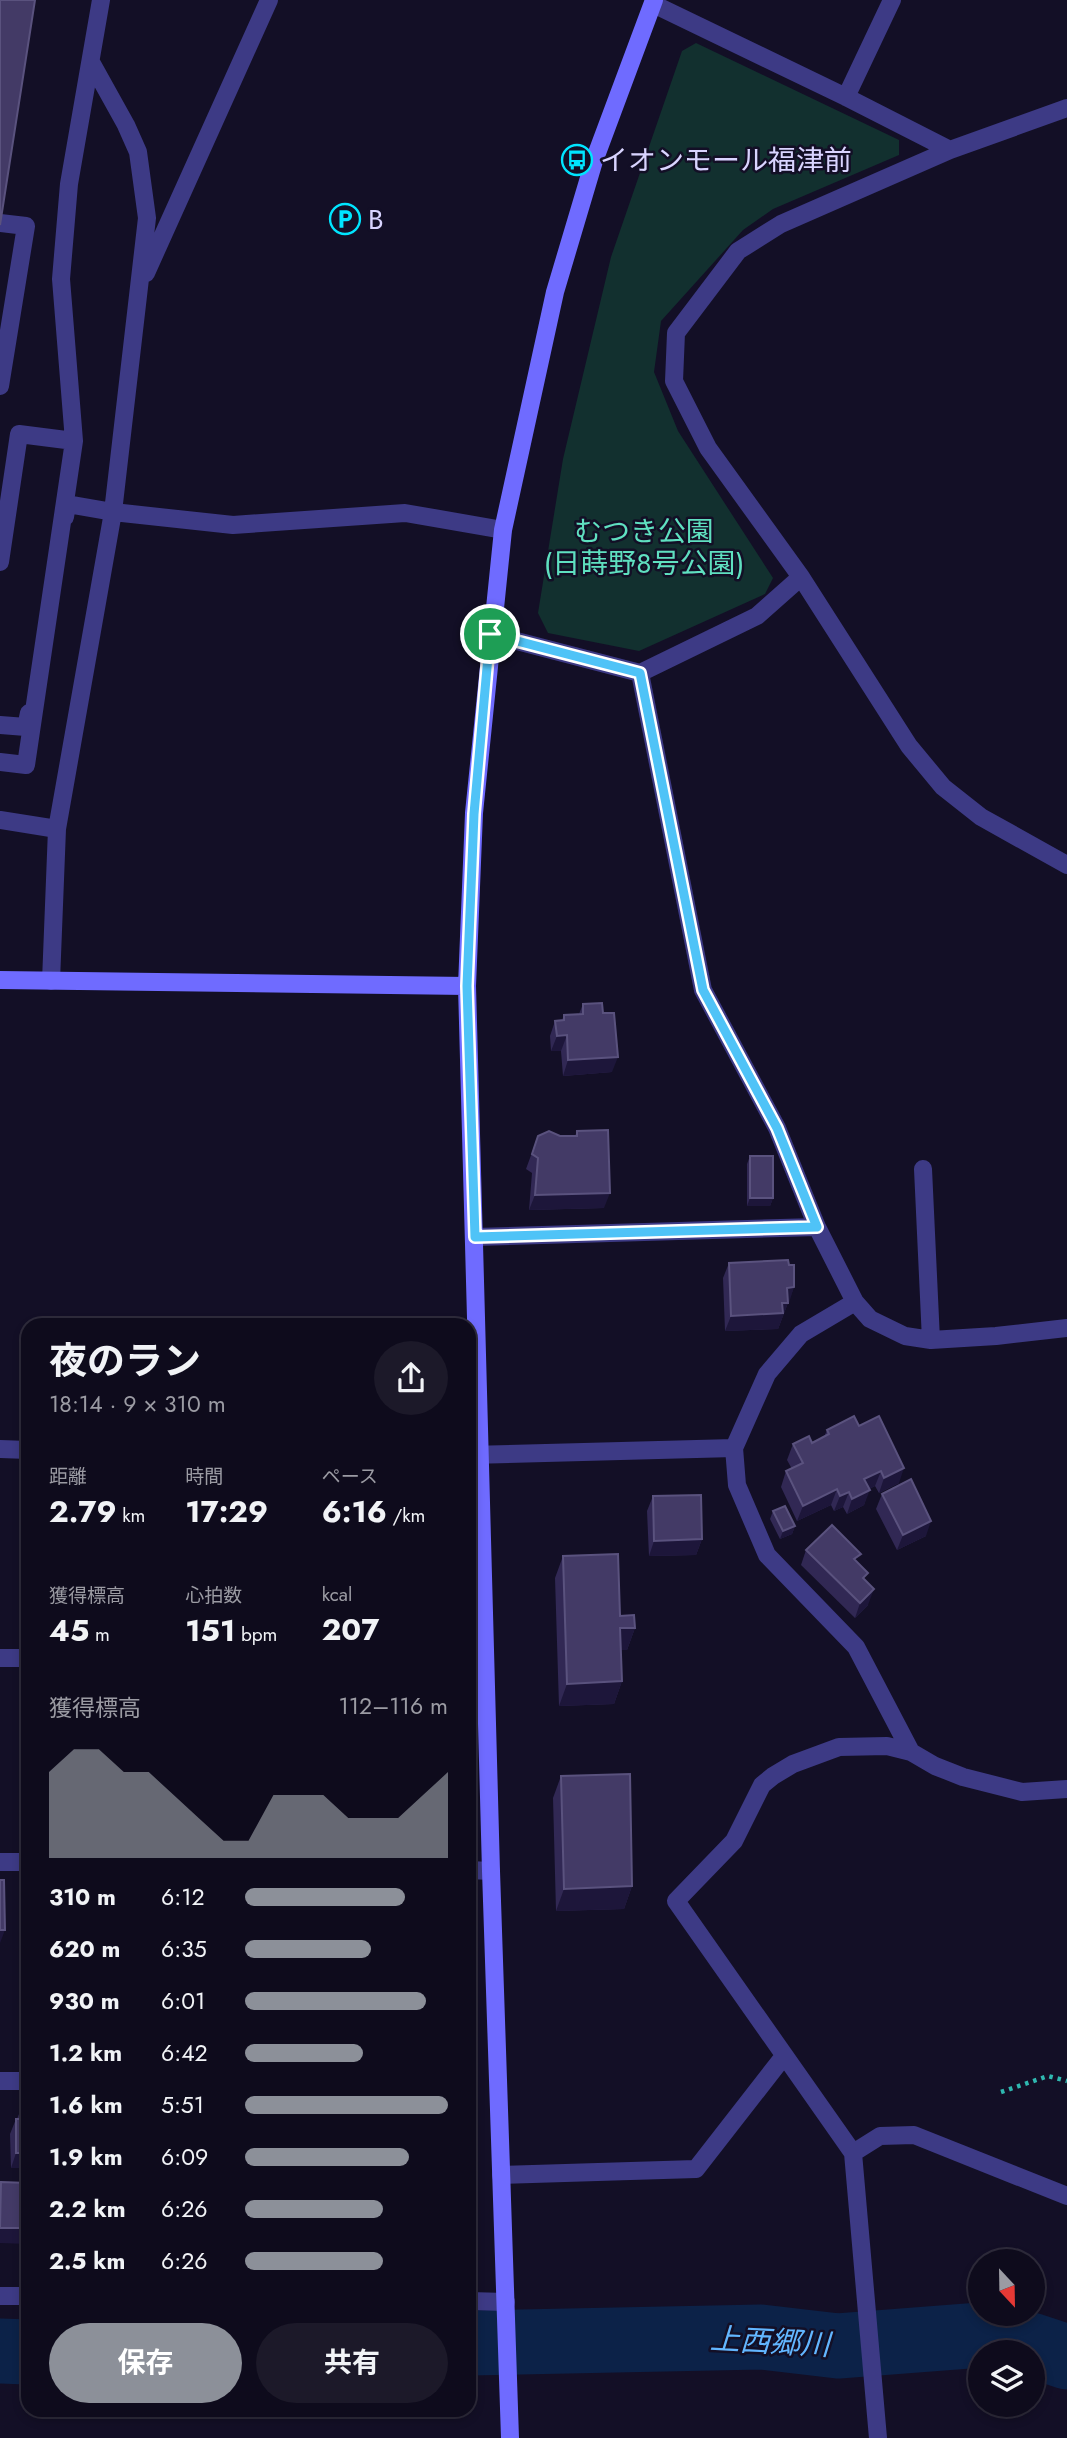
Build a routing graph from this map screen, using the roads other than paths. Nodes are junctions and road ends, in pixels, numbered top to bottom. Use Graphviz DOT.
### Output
graph roads {
  1 [pos="101,0"];
  2 [pos="269,0"];
  3 [pos="892,0"];
  4 [pos="654,2"];
  5 [pos="91,62"];
  6 [pos="846,97"];
  7 [pos="1067,108"];
  8 [pos="950,150"];
  9 [pos="0,223"];
  10 [pos="140,286"];
  11 [pos="0,386"];
  12 [pos="74,440"];
  13 [pos="113,512"];
  14 [pos="503,530"];
  15 [pos="0,562"];
  16 [pos="801,577"];
  17 [pos="490,634"];
  18 [pos="640,673"];
  19 [pos="0,725"];
  20 [pos="0,762"];
  21 [pos="0,820"];
  22 [pos="57,829"];
  23 [pos="1067,865"];
  24 [pos="0,980"];
  25 [pos="51,981"];
  26 [pos="467,986"];
  27 [pos="923,1169"];
  28 [pos="817,1227"];
  29 [pos="475,1237"];
  30 [pos="855,1302"];
  31 [pos="475,1318"];
  32 [pos="1067,1328"];
  33 [pos="931,1340"];
  34 [pos="734,1448"];
  35 [pos="0,1449"];
  36 [pos="21,1450"];
  37 [pos="476,1455"];
  38 [pos="476,1504"];
  39 [pos="0,1658"];
  40 [pos="21,1658"];
  41 [pos="911,1752"];
  42 [pos="1067,1789"];
  43 [pos="0,1862"];
  44 [pos="21,1863"];
  45 [pos="476,1870"];
  46 [pos="491,1871"];
  47 [pos="784,2056"];
  48 [pos="0,2081"];
  49 [pos="21,2081"];
  50 [pos="853,2153"];
  51 [pos="501,2175"];
  52 [pos="1067,2196"];
  53 [pos="0,2296"];
  54 [pos="21,2296"];
  55 [pos="476,2301"];
  56 [pos="506,2302"];
  57 [pos="510,2436"];
  58 [pos="878,2438"];
  1 -- 5 [label="street"];
  2 -- 10 [label="street"];
  3 -- 6 [label="street"];
  4 -- 6 [label="street"];
  4 -- 14 [label="street"];
  5 -- 10 [label="street"];
  5 -- 12 [label="street"];
  6 -- 8 [label="street"];
  7 -- 8 [label="street"];
  8 -- 16 [label="street"];
  9 -- 11 [label="street"];
  10 -- 13 [label="street"];
  12 -- 15 [label="street"];
  12 -- 20 [label="street"];
  13 -- 14 [label="street"];
  13 -- 19 [label="street"];
  13 -- 22 [label="street"];
  14 -- 17 [label="street"];
  16 -- 18 [label="street"];
  16 -- 23 [label="street"];
  17 -- 18 [label="street"];
  17 -- 26 [label="street"];
  18 -- 28 [label="street"];
  21 -- 22 [label="street"];
  22 -- 25 [label="street"];
  24 -- 25 [label="street"];
  25 -- 26 [label="street"];
  26 -- 29 [label="street"];
  27 -- 33 [label="street"];
  28 -- 29 [label="street"];
  28 -- 30 [label="street"];
  29 -- 31 [label="street"];
  30 -- 33 [label="street"];
  30 -- 34 [label="street"];
  32 -- 33 [label="street"];
  34 -- 37 [label="street"];
  34 -- 41 [label="street"];
  35 -- 36 [label="street"];
  38 -- 46 [label="street"];
  39 -- 40 [label="street"];
  41 -- 42 [label="street"];
  41 -- 47 [label="street"];
  43 -- 44 [label="street"];
  45 -- 46 [label="street"];
  46 -- 51 [label="street"];
  47 -- 50 [label="street"];
  47 -- 51 [label="street"];
  48 -- 49 [label="street"];
  50 -- 52 [label="street"];
  50 -- 58 [label="street"];
  51 -- 56 [label="street"];
  53 -- 54 [label="street"];
  55 -- 56 [label="street"];
  56 -- 57 [label="street"];
}
